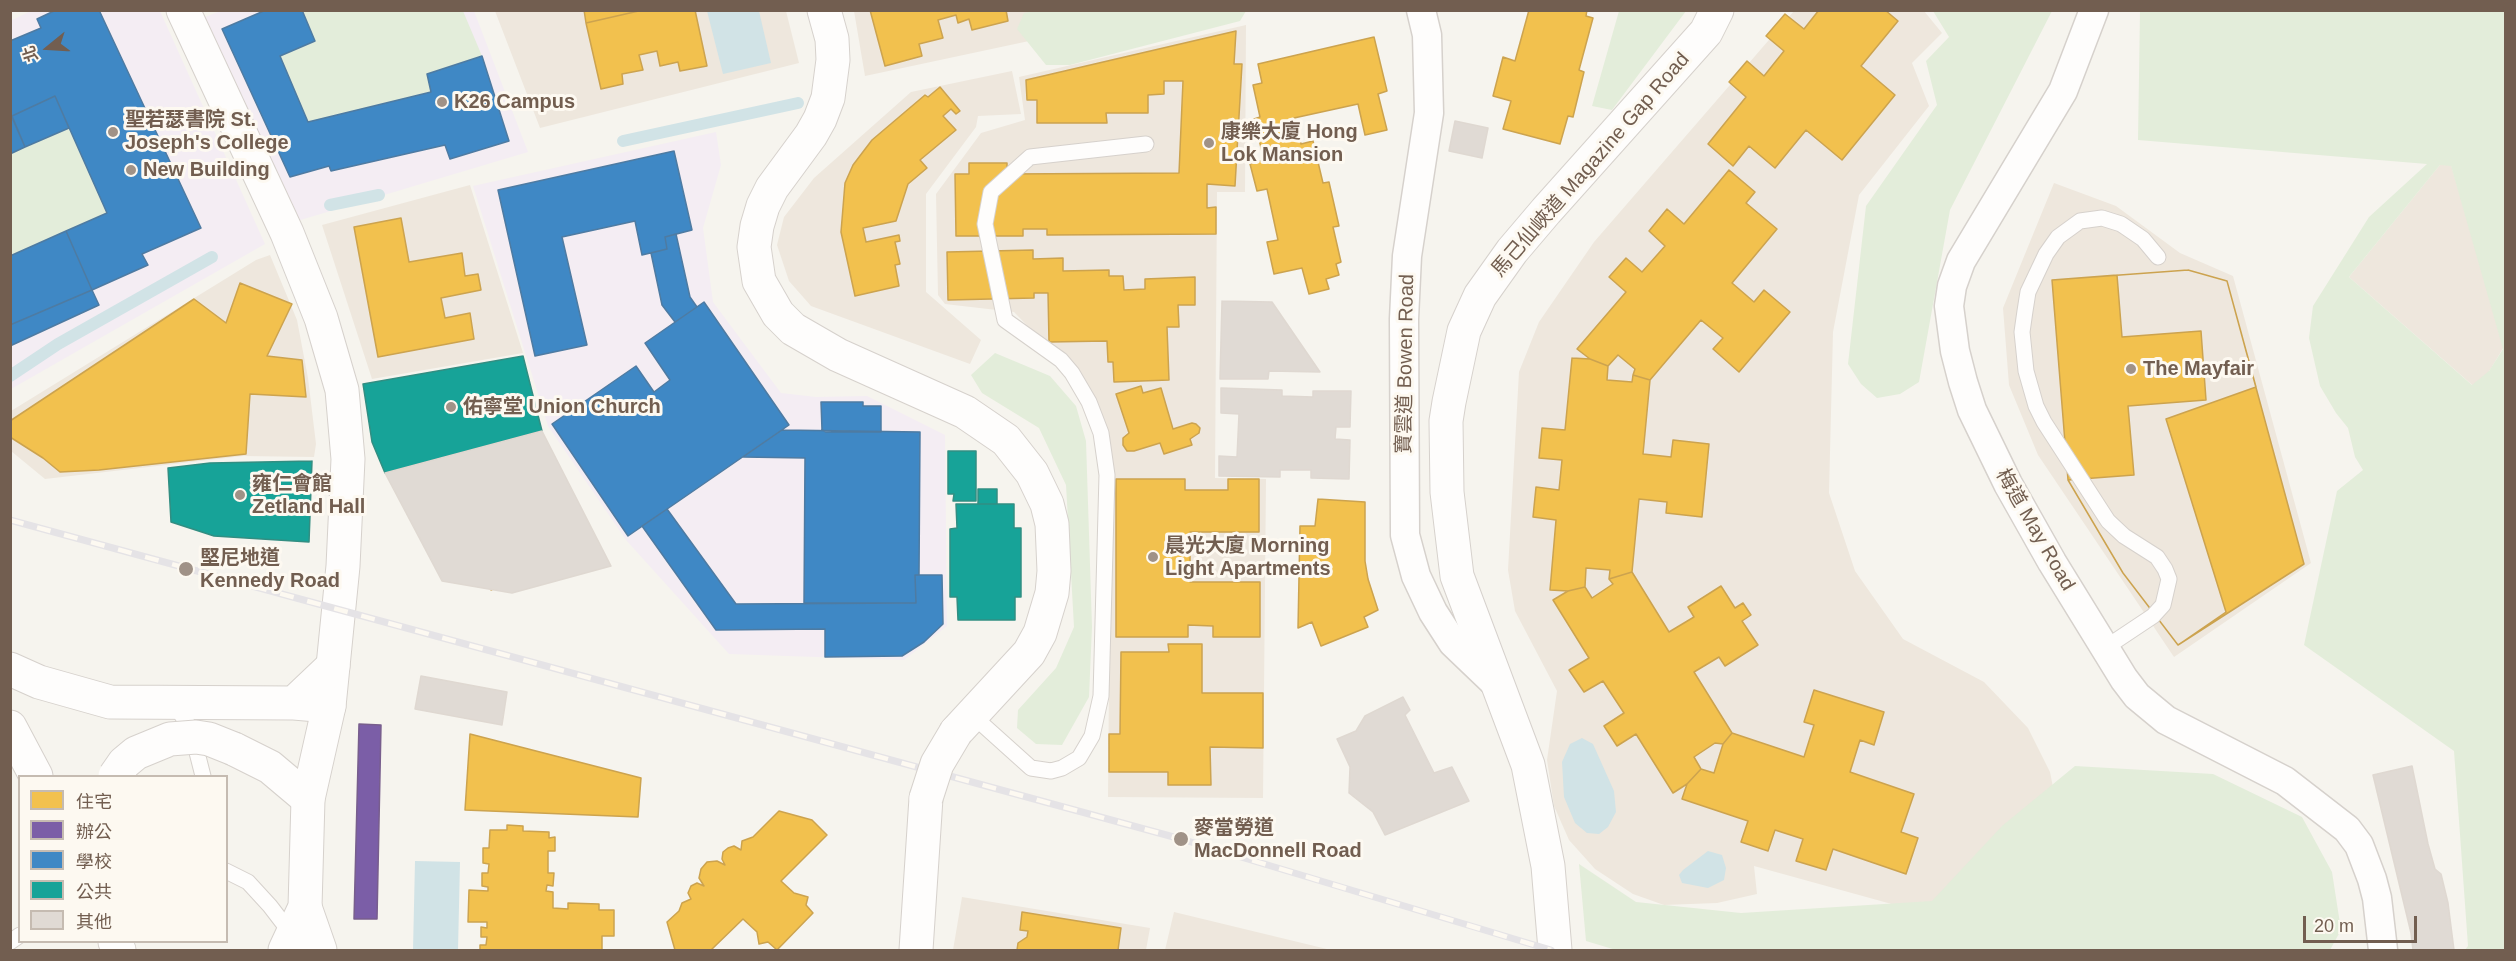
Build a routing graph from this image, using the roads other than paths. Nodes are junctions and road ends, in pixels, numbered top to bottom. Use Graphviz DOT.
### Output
graph roads {
  1 [pos="183,10"];
  2 [pos="824,10"];
  3 [pos="1421,10"];
  4 [pos="1717,10"];
  5 [pos="2094,10"];
  6 [pos="1146,144"];
  7 [pos="2158,256"];
  8 [pos="2105,648"];
  9 [pos="333,666"];
  10 [pos="25,676"];
  11 [pos="1501,688"];
  12 [pos="173,702"];
  13 [pos="294,703"];
  14 [pos="329,706"];
  15 [pos="964,724"];
  16 [pos="10,727"];
  17 [pos="35,775"];
  18 [pos="116,775"];
  19 [pos="202,775"];
  20 [pos="308,799"];
  21 [pos="228,872"];
  22 [pos="301,936"];
  23 [pos="916,951"];
  24 [pos="1555,951"];
  25 [pos="2383,951"];
  1 -- 9 [label="street"];
  2 -- 15 [label="street"];
  3 -- 11 [label="street, 寶雲道 Bowen Road"];
  4 -- 11 [label="street, 馬己仙峽道 Magazine Gap Road"];
  5 -- 8 [label="street, 梅道 May Road"];
  6 -- 15 [label="lane"];
  7 -- 8 [label="lane"];
  8 -- 25 [label="street, 梅道 May Road"];
  9 -- 13 [label="street"];
  9 -- 14 [label="street"];
  10 -- 12 [label="street"];
  11 -- 24 [label="street, 馬己仙峽道 Magazine Gap Road"];
  12 -- 13 [label="street"];
  12 -- 19 [label="lane"];
  13 -- 14 [label="street"];
  14 -- 20 [label="street"];
  15 -- 23 [label="street, bridge"];
  16 -- 17 [label="street"];
  18 -- 20 [label="street, bridge"];
  20 -- 22 [label="street"];
  21 -- 22 [label="lane"];
}
